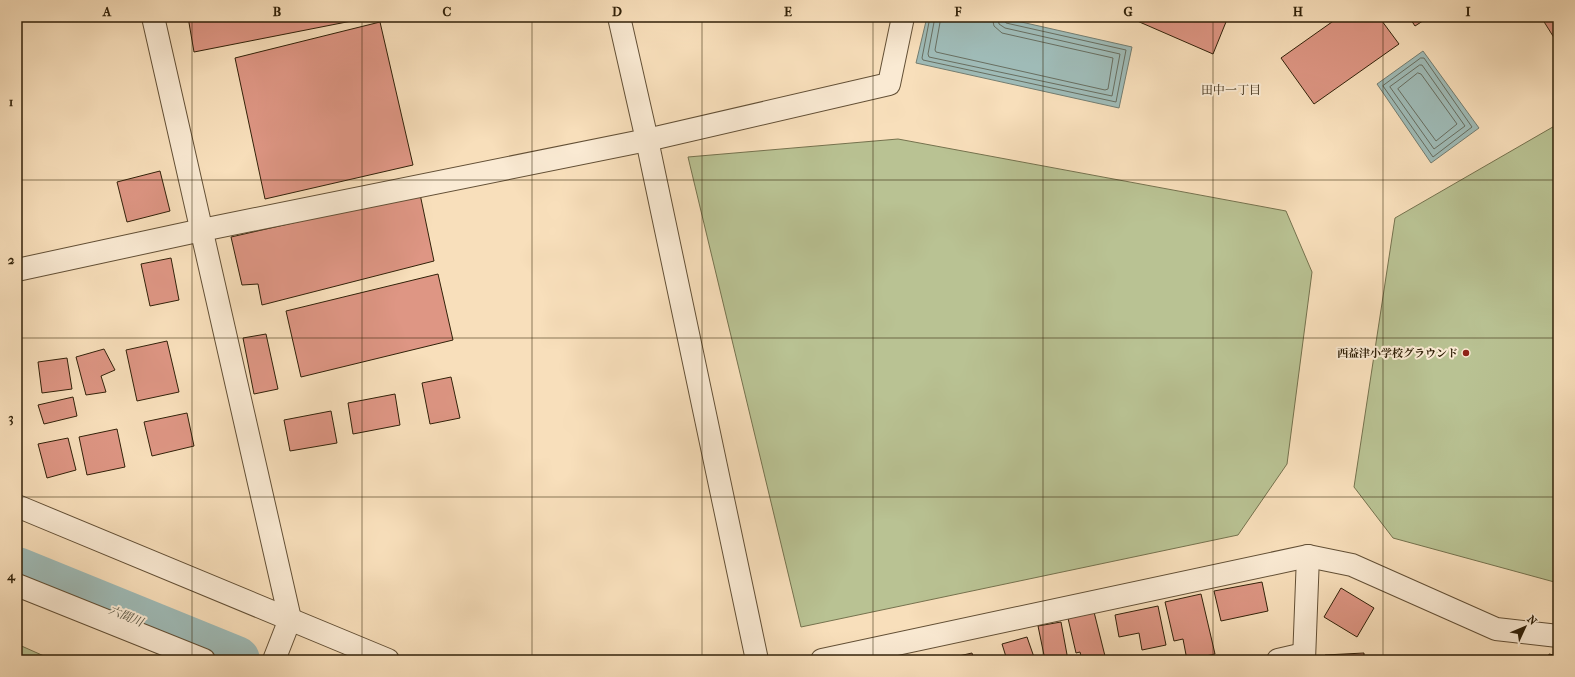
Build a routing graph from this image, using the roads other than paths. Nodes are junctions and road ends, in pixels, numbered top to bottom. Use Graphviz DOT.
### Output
graph roads {
  1 [pos="153,17"];
  2 [pos="619,17"];
  3 [pos="903,17"];
  4 [pos="647,140"];
  5 [pos="202,230"];
  6 [pos="17,270"];
  7 [pos="17,506"];
  8 [pos="1308,556"];
  9 [pos="17,585"];
  10 [pos="288,624"];
  11 [pos="1558,636"];
  12 [pos="1304,657"];
  13 [pos="204,660"];
  14 [pos="274,660"];
  15 [pos="388,660"];
  16 [pos="757,660"];
  17 [pos="822,660"];
  18 [pos="1278,660"];
  1 -- 5 [label="street"];
  2 -- 4 [label="street"];
  3 -- 4 [label="street"];
  4 -- 5 [label="street"];
  4 -- 16 [label="street"];
  5 -- 6 [label="street"];
  5 -- 10 [label="street"];
  7 -- 10 [label="street"];
  8 -- 11 [label="street"];
  8 -- 12 [label="street"];
  8 -- 17 [label="street"];
  9 -- 13 [label="street"];
  10 -- 14 [label="street"];
  10 -- 15 [label="street"];
  12 -- 18 [label="street"];
}
